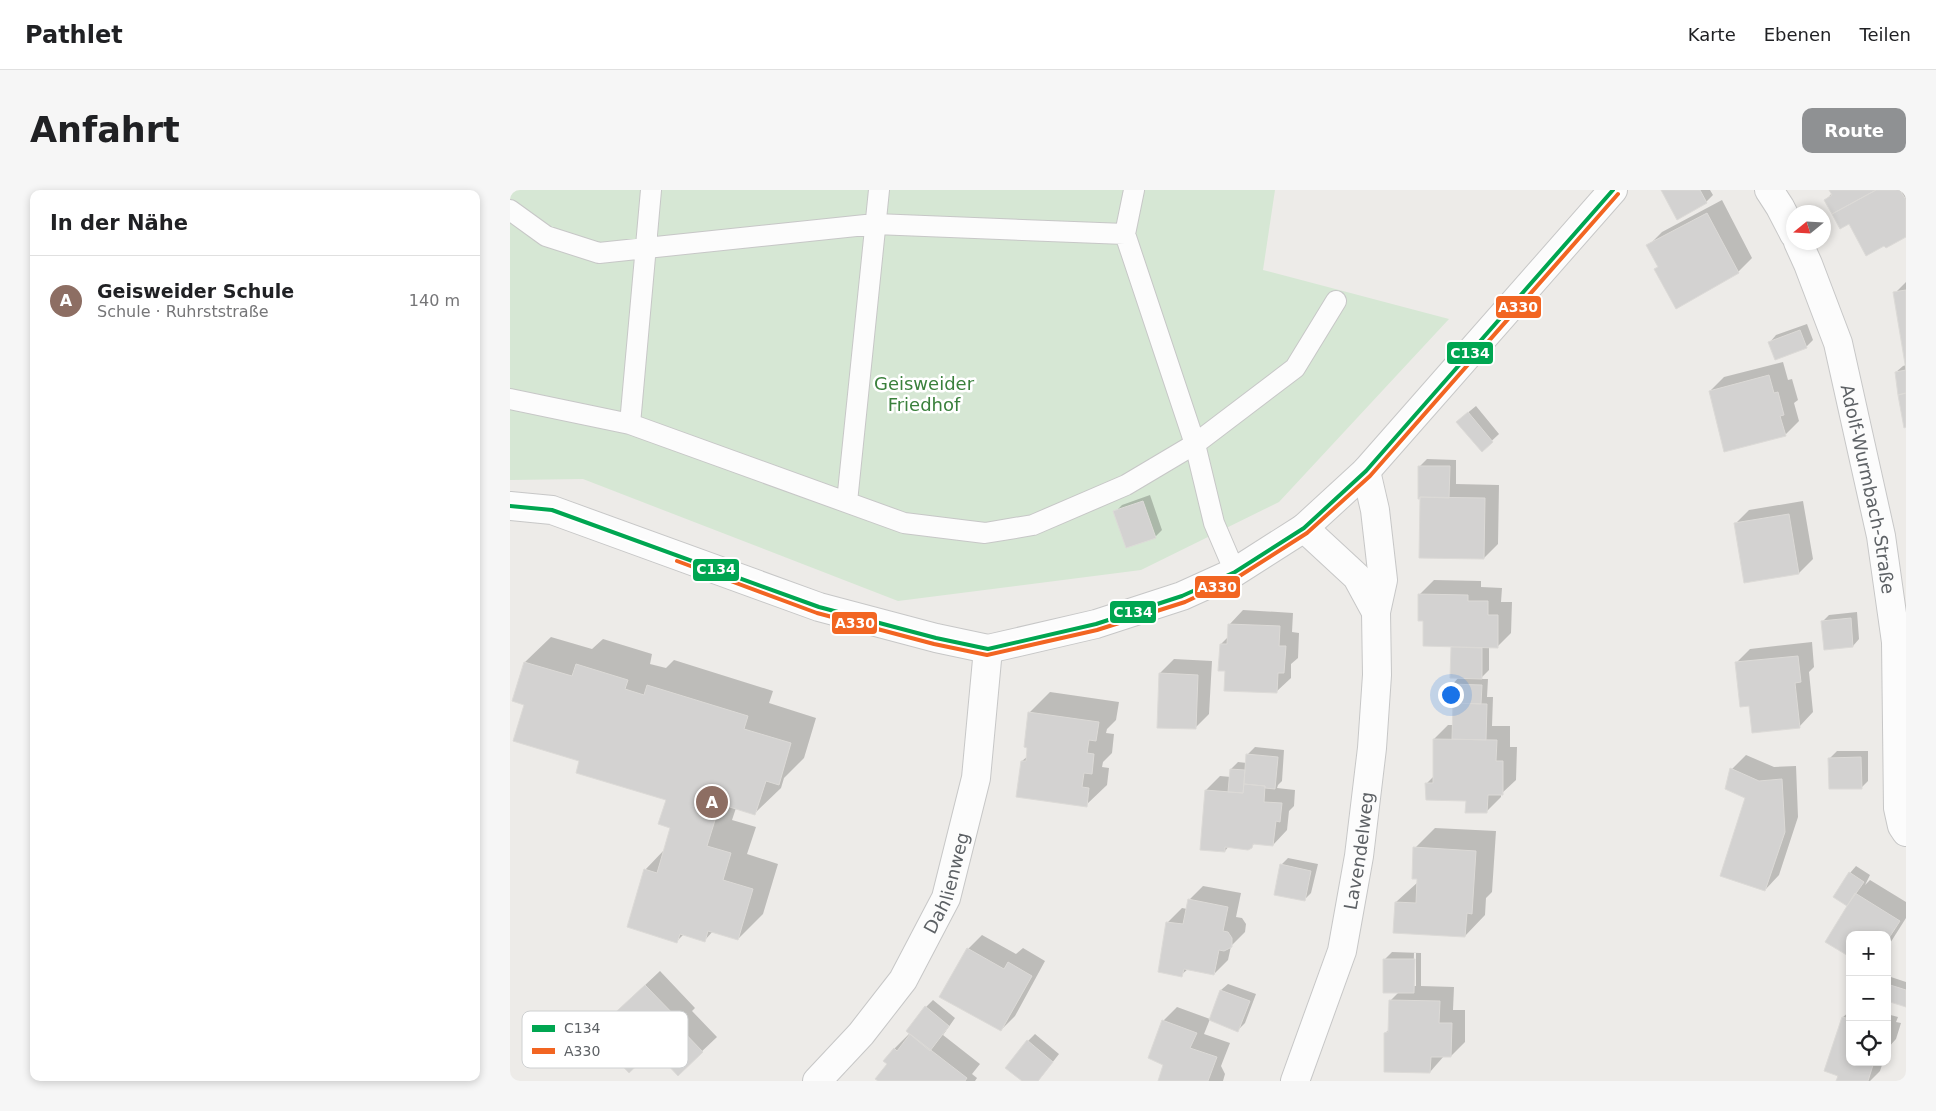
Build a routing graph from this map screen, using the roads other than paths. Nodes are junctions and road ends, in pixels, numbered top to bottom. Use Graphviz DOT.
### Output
graph roads {
  1 [pos="651,190"];
  2 [pos="878,190"];
  3 [pos="1134,190"];
  4 [pos="1613,190"];
  5 [pos="1769,190"];
  6 [pos="510,210"];
  7 [pos="1786,218"];
  8 [pos="875,224"];
  9 [pos="1125,234"];
  10 [pos="645,249"];
  11 [pos="1802,250"];
  12 [pos="1336,301"];
  13 [pos="510,400"];
  14 [pos="630,424"];
  15 [pos="1195,444"];
  16 [pos="1366,471"];
  17 [pos="847,502"];
  18 [pos="510,506"];
  19 [pos="1304,528"];
  20 [pos="1234,572"];
  21 [pos="1376,612"];
  22 [pos="988,648"];
  23 [pos="1906,832"];
  24 [pos="817,1081"];
  25 [pos="1295,1081"];
  1 -- 10 [label="lane"];
  2 -- 8 [label="lane"];
  3 -- 9 [label="lane"];
  4 -- 16 [label="street"];
  5 -- 7 [label="street"];
  6 -- 10 [label="lane"];
  8 -- 9 [label="lane"];
  8 -- 10 [label="lane"];
  8 -- 17 [label="lane"];
  9 -- 15 [label="lane"];
  10 -- 14 [label="lane"];
  11 -- 23 [label="street, Adolf-Wurmbach-Straße"];
  12 -- 15 [label="lane"];
  13 -- 14 [label="lane"];
  14 -- 17 [label="lane"];
  15 -- 17 [label="lane"];
  15 -- 20 [label="lane"];
  16 -- 19 [label="street"];
  16 -- 21 [label="street, Lavendelweg"];
  18 -- 22 [label="street"];
  19 -- 20 [label="street"];
  19 -- 21 [label="street, Lavendelweg"];
  20 -- 22 [label="street"];
  21 -- 25 [label="street, Lavendelweg"];
  22 -- 24 [label="street, Dahlienweg"];
}
